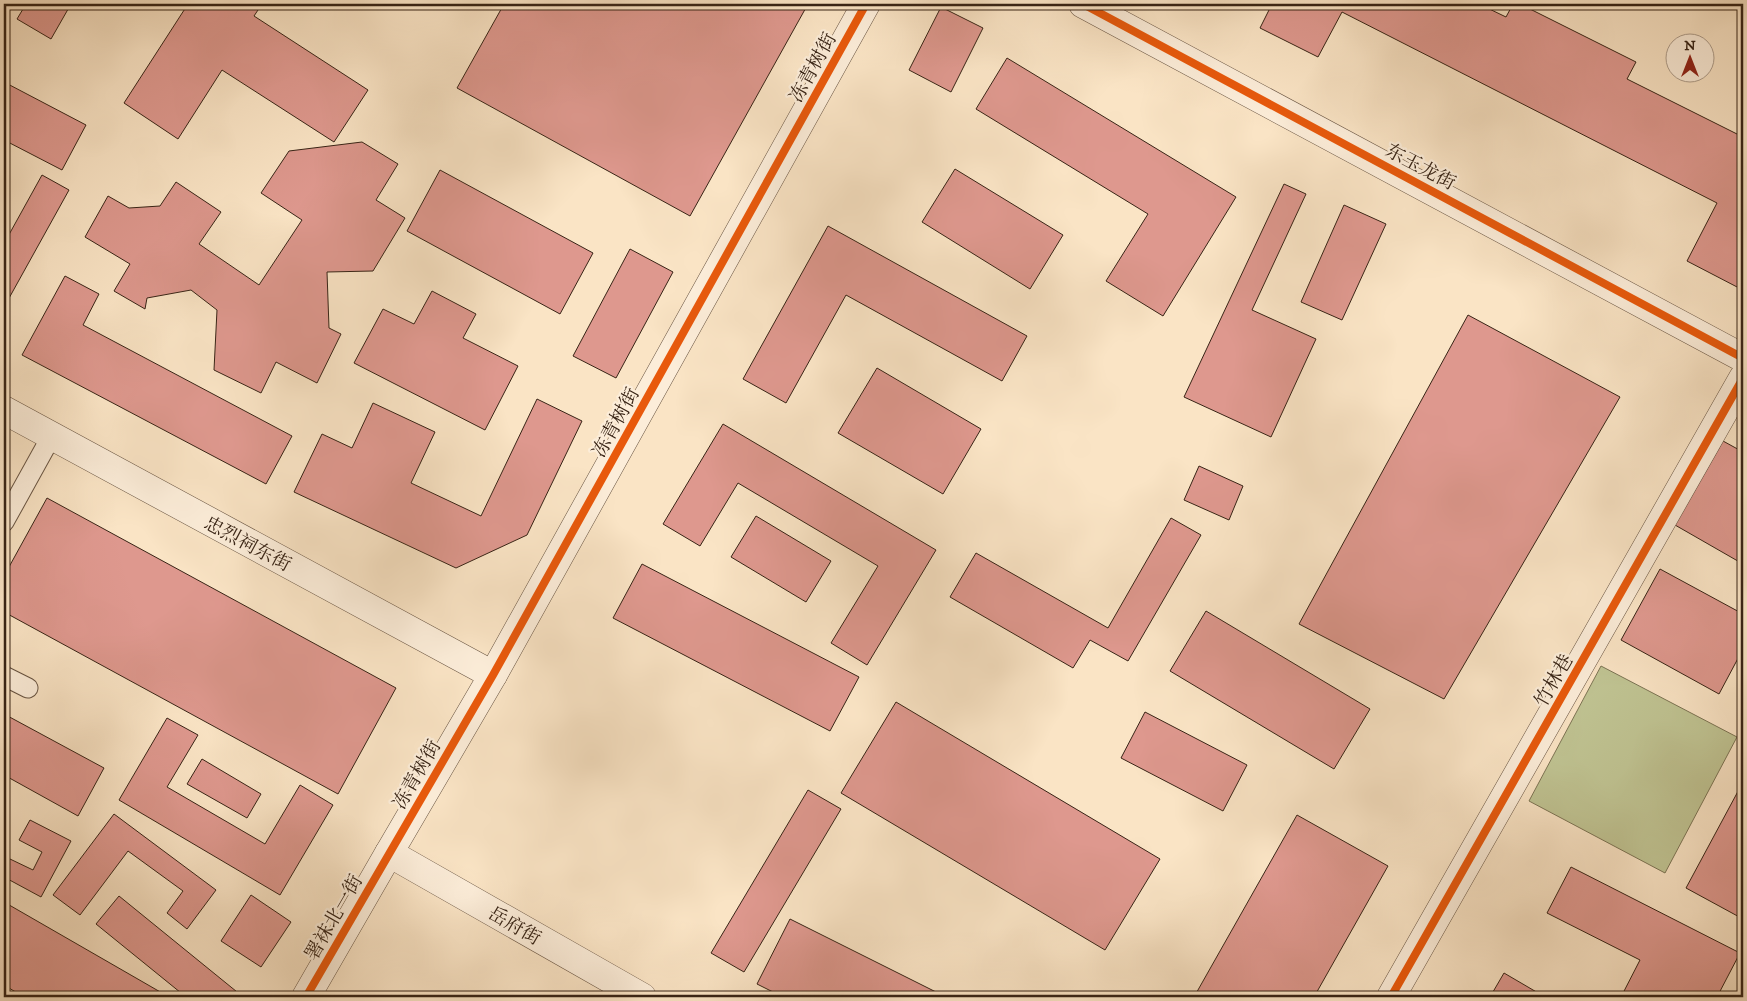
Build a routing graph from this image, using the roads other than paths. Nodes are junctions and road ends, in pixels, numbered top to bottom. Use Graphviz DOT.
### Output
graph roads {
  1 [pos="866,4"];
  2 [pos="1083,4"];
  3 [pos="1743,358"];
  4 [pos="1743,378"];
  5 [pos="4,410"];
  6 [pos="51,437"];
  7 [pos="4,522"];
  8 [pos="493,675"];
  9 [pos="4,676"];
  10 [pos="28,688"];
  11 [pos="389,853"];
  12 [pos="311,995"];
  13 [pos="642,997"];
  14 [pos="1391,997"];
  1 -- 8 [label="street, 冻青树街"];
  2 -- 3 [label="street, 东玉龙街"];
  4 -- 14 [label="street, 竹林巷"];
  5 -- 6 [label="street, 忠烈祠东街"];
  6 -- 7 [label="lane"];
  6 -- 8 [label="street, 忠烈祠东街"];
  8 -- 11 [label="street, 冻青树街"];
  9 -- 10 [label="lane"];
  11 -- 12 [label="street, 署袜北一街"];
  11 -- 13 [label="street, 岳府街"];
}
